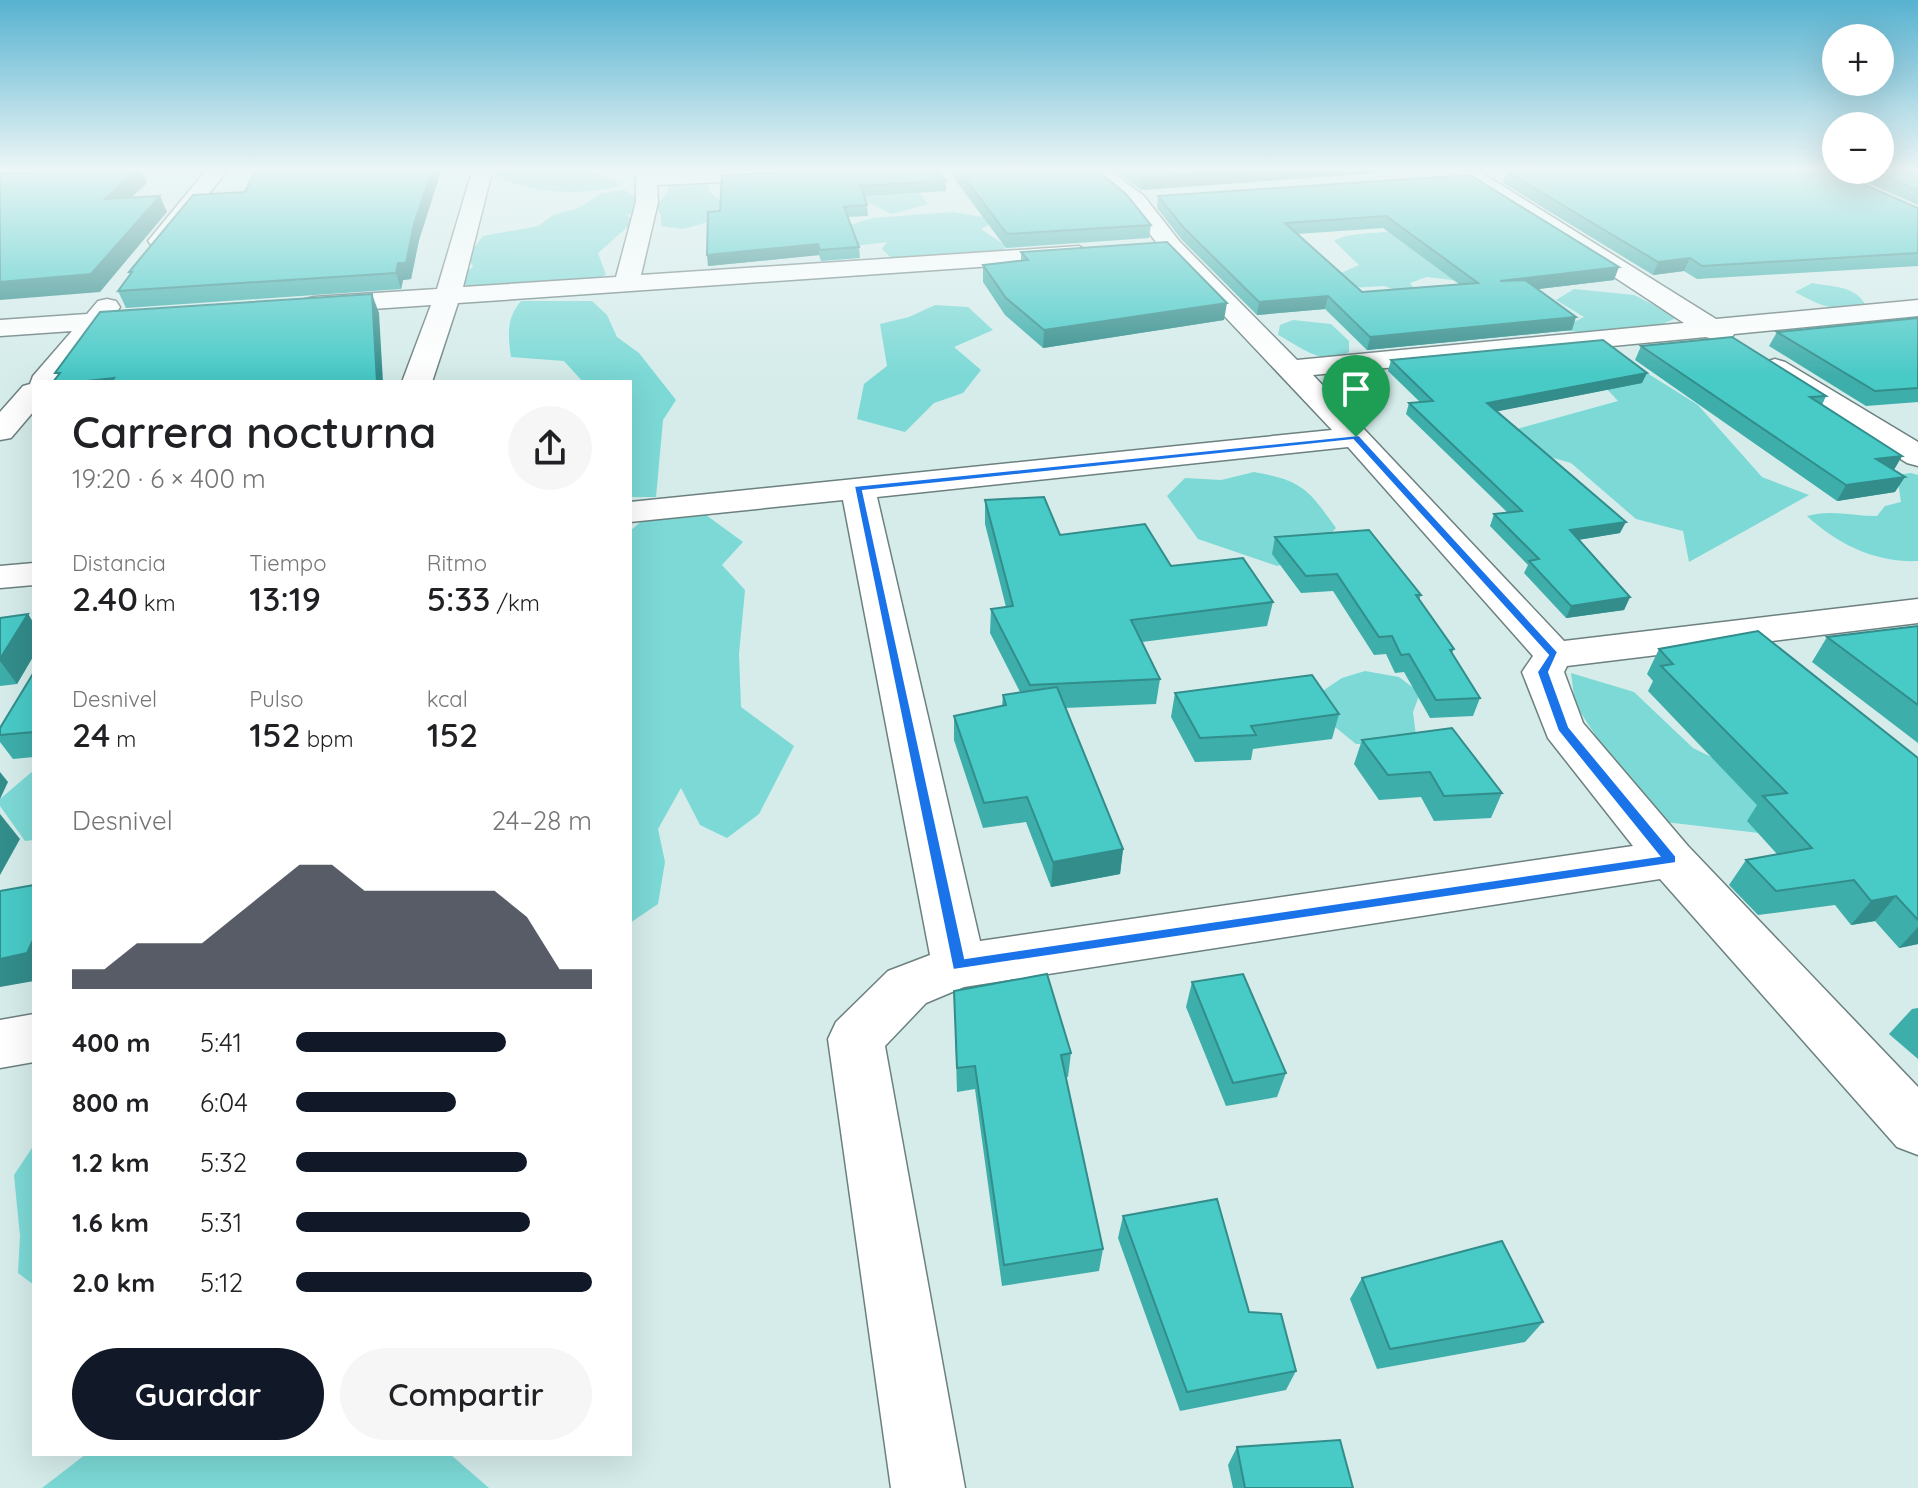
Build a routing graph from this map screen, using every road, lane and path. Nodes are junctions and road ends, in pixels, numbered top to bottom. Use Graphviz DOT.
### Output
graph roads {
  1 [pos="163,237"];
  2 [pos="464,237"];
  3 [pos="638,237"];
  4 [pos="1155,237"];
  5 [pos="1560,237"];
  6 [pos="1110,251"];
  7 [pos="143,262"];
  8 [pos="627,282"];
  9 [pos="124,286"];
  10 [pos="448,295"];
  11 [pos="295,307"];
  12 [pos="1918,308"];
  13 [pos="172,315"];
  14 [pos="96,321"];
  15 [pos="0,328"];
  16 [pos="1711,328"];
  17 [pos="1290,369"];
  18 [pos="45,380"];
  19 [pos="418,380"];
  20 [pos="32,394"];
  21 [pos="0,431"];
  22 [pos="1356,437"];
  23 [pos="1918,456"];
  24 [pos="858,488"];
  25 [pos="632,512"];
  26 [pos="32,574"];
  27 [pos="0,577"];
  28 [pos="1918,611"];
  29 [pos="1744,632"];
  30 [pos="1554,655"];
  31 [pos="1782,662"];
  32 [pos="1671,859"];
  33 [pos="959,966"];
  34 [pos="32,1038"];
  35 [pos="0,1044"];
  36 [pos="1918,1128"];
  37 [pos="928,1488"];
  1 -- 7 [label="street"];
  2 -- 10 [label="street"];
  3 -- 8 [label="street"];
  4 -- 17 [label="street"];
  5 -- 16 [label="street"];
  6 -- 8 [label="street"];
  8 -- 10 [label="street"];
  9 -- 14 [label="street"];
  10 -- 11 [label="street"];
  10 -- 19 [label="street"];
  12 -- 16 [label="street"];
  13 -- 14 [label="street"];
  14 -- 15 [label="street"];
  14 -- 18 [label="street"];
  16 -- 17 [label="street"];
  16 -- 23 [label="street"];
  17 -- 22 [label="street"];
  20 -- 21 [label="street"];
  22 -- 24 [label="street"];
  22 -- 30 [label="street"];
  24 -- 25 [label="street"];
  24 -- 33 [label="street"];
  26 -- 27 [label="street"];
  28 -- 29 [label="street"];
  29 -- 30 [label="street"];
  29 -- 31 [label="street"];
  30 -- 32 [label="street"];
  32 -- 33 [label="street"];
  32 -- 36 [label="street"];
  33 -- 37 [label="street"];
  34 -- 35 [label="street"];
}
